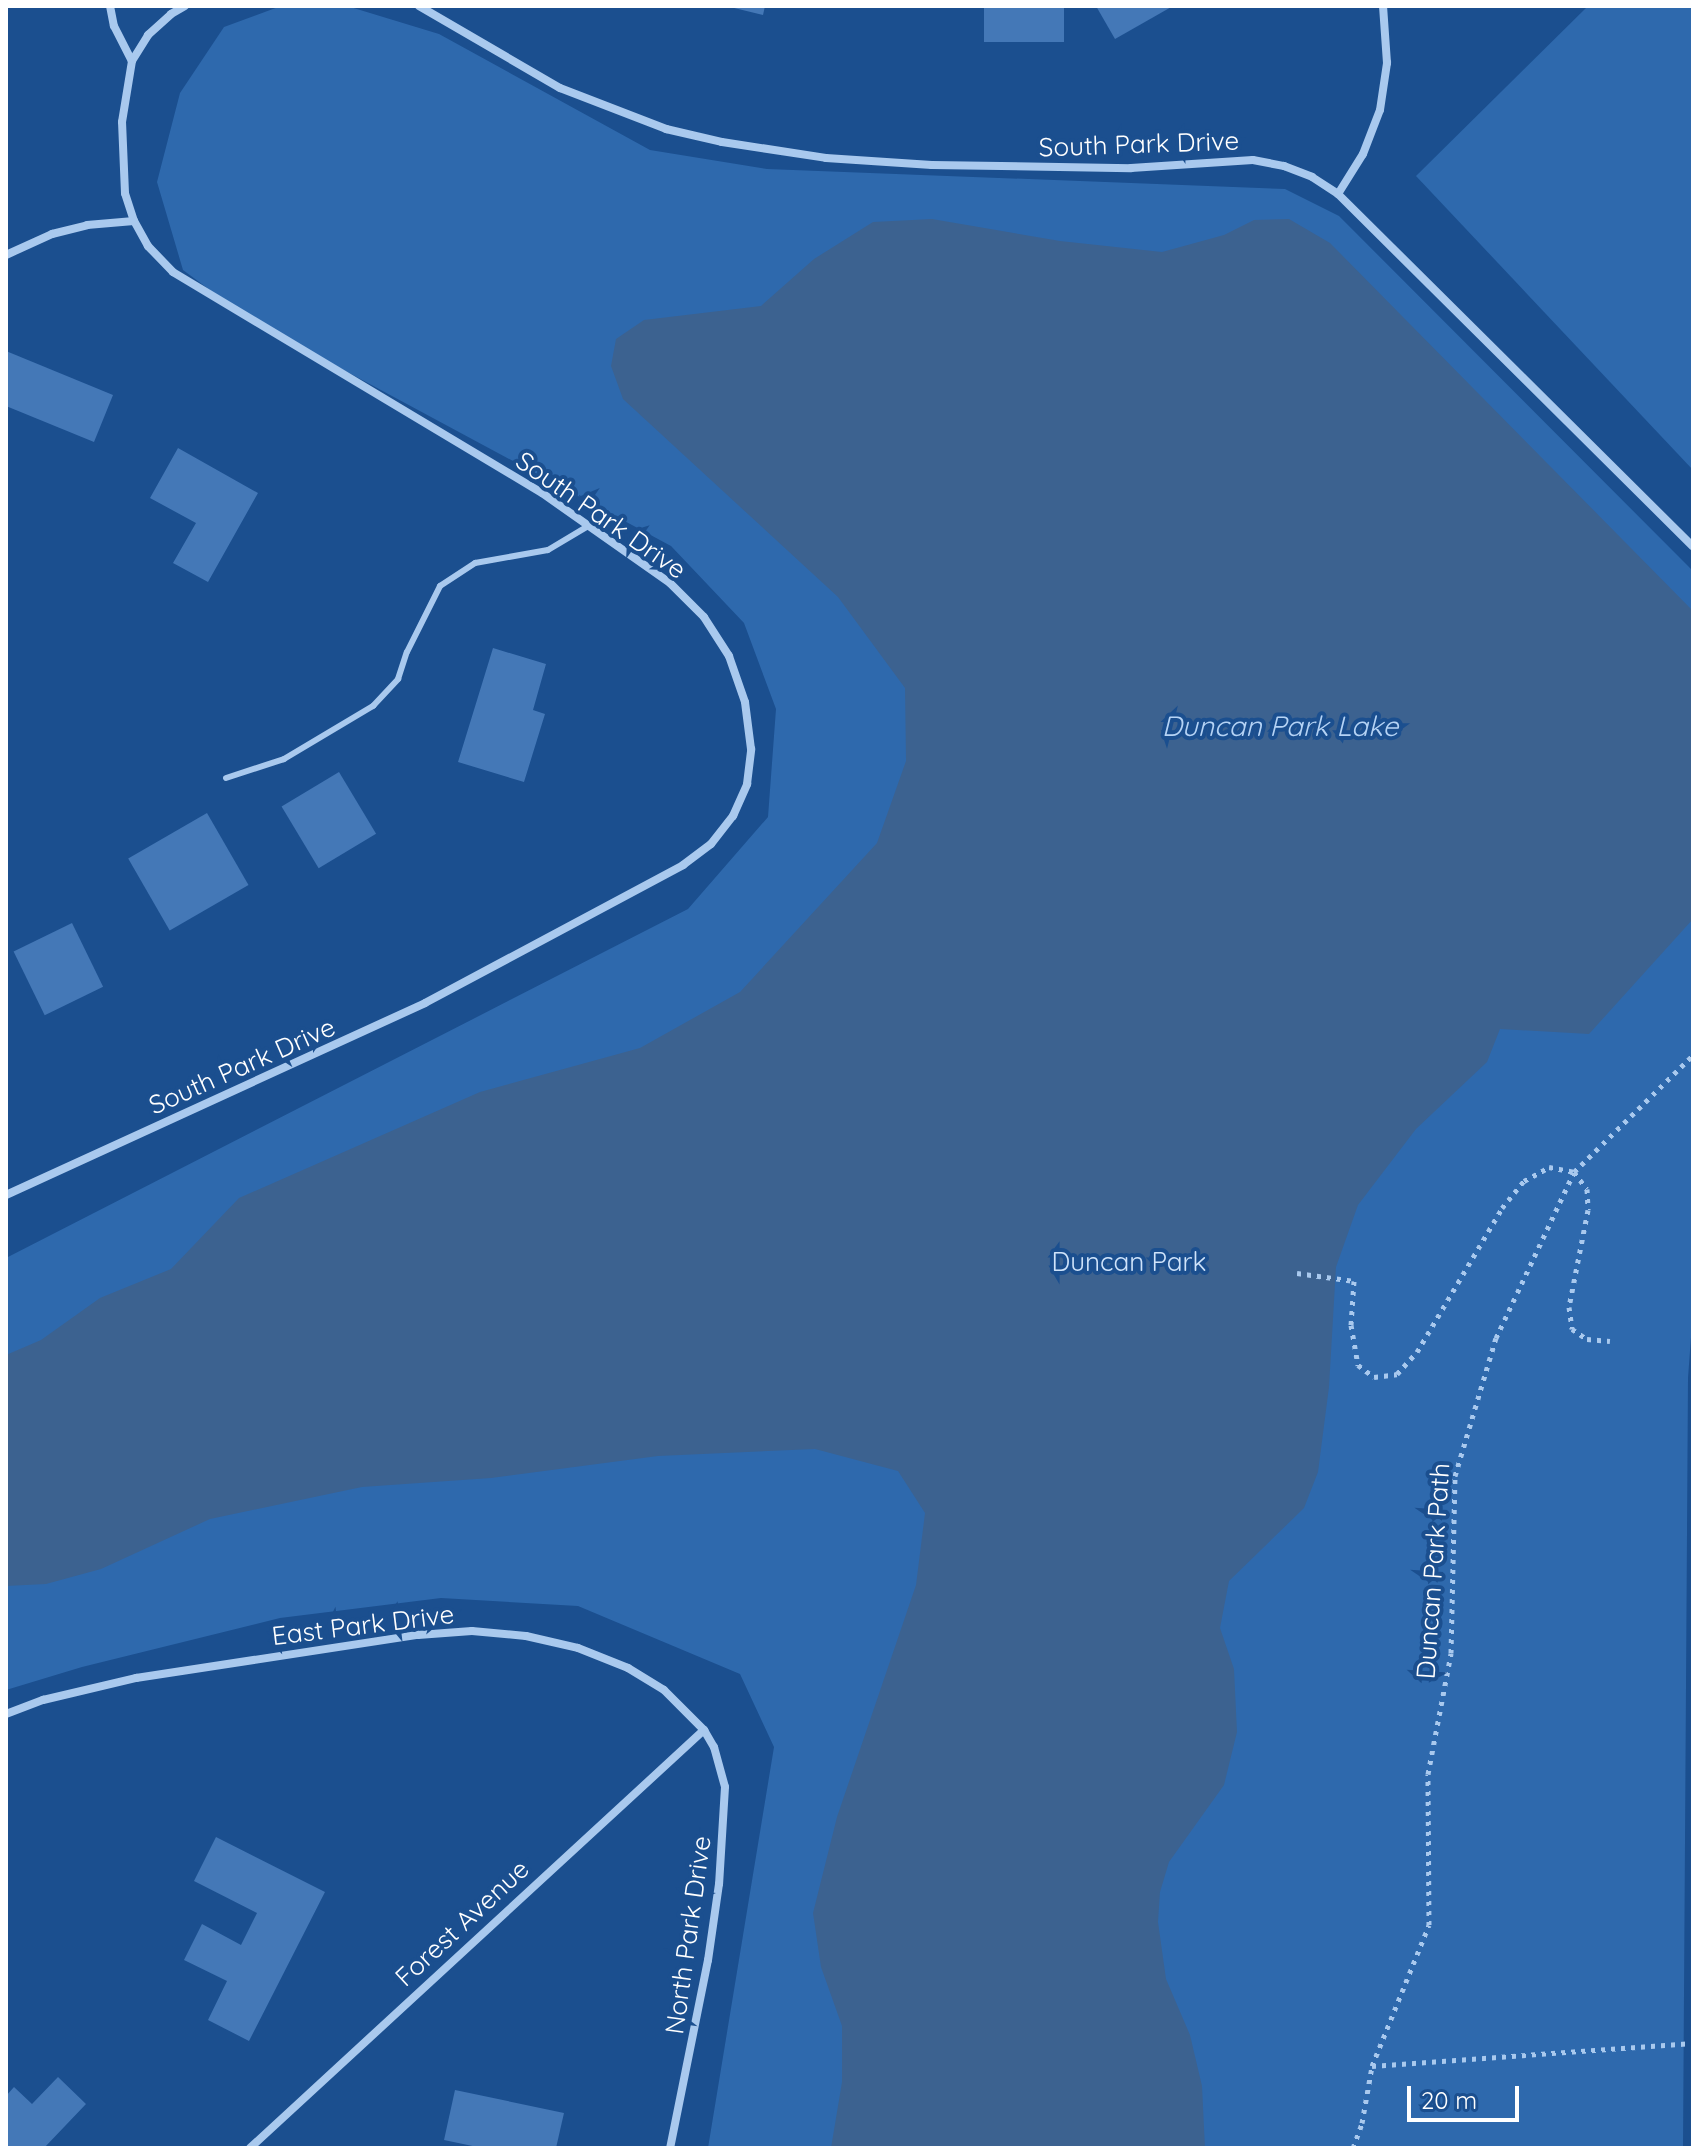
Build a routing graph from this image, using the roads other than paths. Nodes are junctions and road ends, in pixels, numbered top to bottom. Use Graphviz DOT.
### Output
graph roads {
  1 [pos="110,6"];
  2 [pos="185,6"];
  3 [pos="419,6"];
  4 [pos="1383,6"];
  5 [pos="132,61"];
  6 [pos="1338,194"];
  7 [pos="134,221"];
  8 [pos="6,255"];
  9 [pos="590,525"];
  10 [pos="1693,546"];
  11 [pos="226,778"];
  12 [pos="6,1195"];
  13 [pos="6,1714"];
  14 [pos="704,1730"];
  15 [pos="250,2148"];
  16 [pos="670,2148"];
  1 -- 5 [label="street"];
  2 -- 5 [label="street, South Park Drive"];
  3 -- 6 [label="street, South Park Drive"];
  4 -- 6 [label="street"];
  5 -- 7 [label="street, South Park Drive"];
  6 -- 10 [label="street, South Park Drive"];
  7 -- 8 [label="street"];
  7 -- 9 [label="street, South Park Drive"];
  9 -- 11 [label="lane"];
  9 -- 12 [label="street, South Park Drive"];
  13 -- 14 [label="street, East Park Drive"];
  14 -- 15 [label="street, Forest Avenue"];
  14 -- 16 [label="street, North Park Drive"];
}
